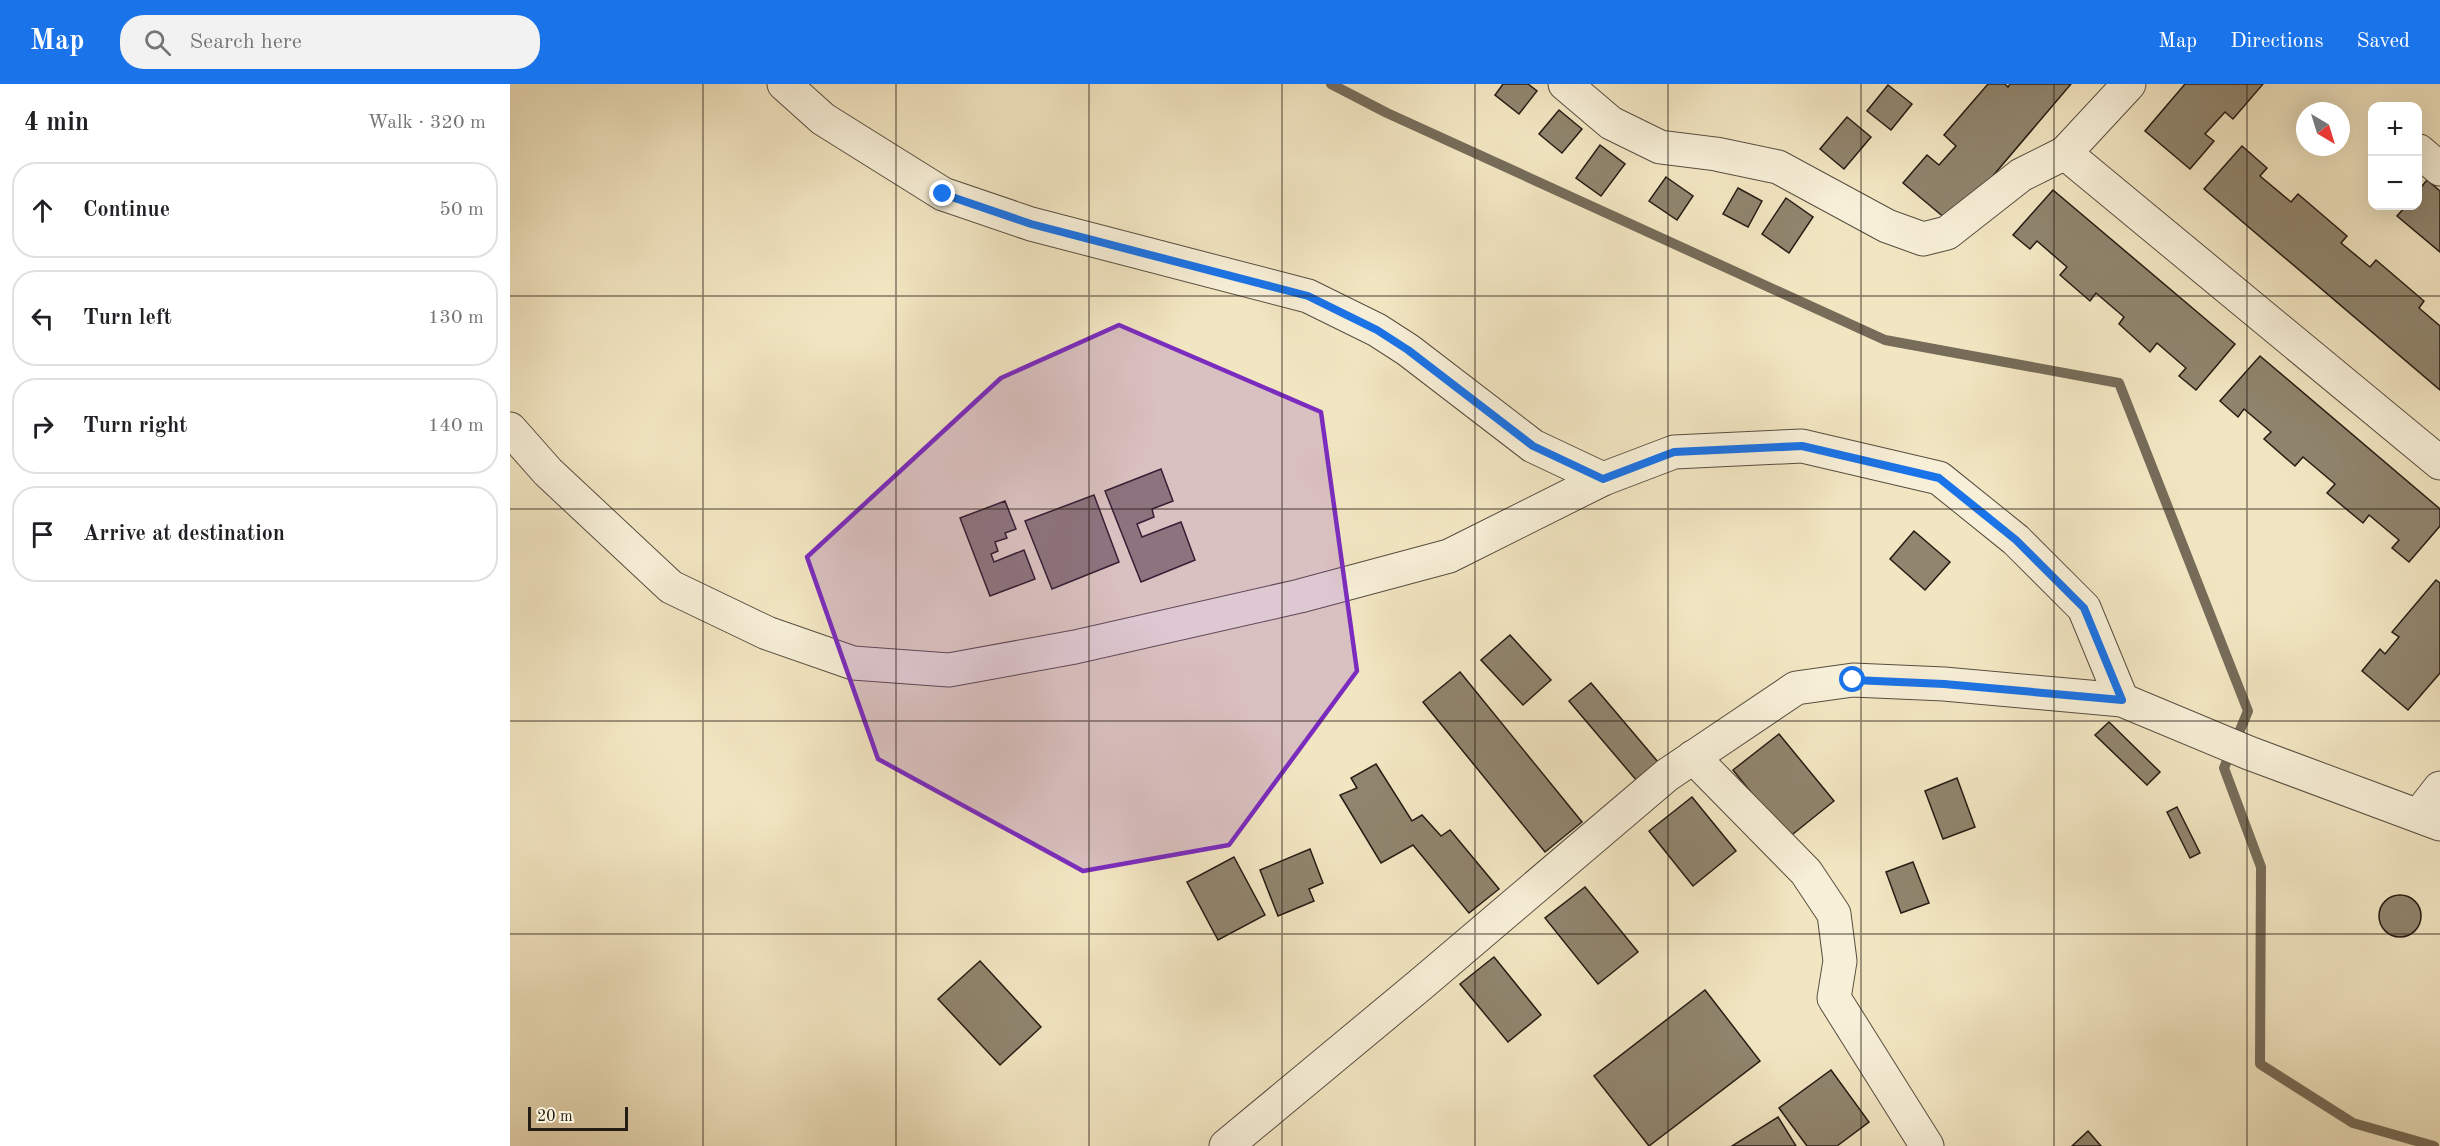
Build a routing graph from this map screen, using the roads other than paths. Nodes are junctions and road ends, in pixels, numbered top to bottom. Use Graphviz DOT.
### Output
graph roads {
  1 [pos="784,84"];
  2 [pos="1565,84"];
  3 [pos="2129,84"];
  4 [pos="2065,153"];
  5 [pos="510,429"];
  6 [pos="2439,461"];
  7 [pos="1603,479"];
  8 [pos="2122,700"];
  9 [pos="1693,757"];
  10 [pos="2440,788"];
  11 [pos="2429,820"];
  12 [pos="1226,1146"];
  13 [pos="1927,1146"];
  1 -- 7 [label="street"];
  2 -- 4 [label="street"];
  3 -- 4 [label="street"];
  4 -- 6 [label="street"];
  5 -- 7 [label="street"];
  7 -- 8 [label="street"];
  8 -- 9 [label="street"];
  8 -- 11 [label="street"];
  9 -- 12 [label="street"];
  9 -- 13 [label="street"];
  10 -- 11 [label="street"];
}
